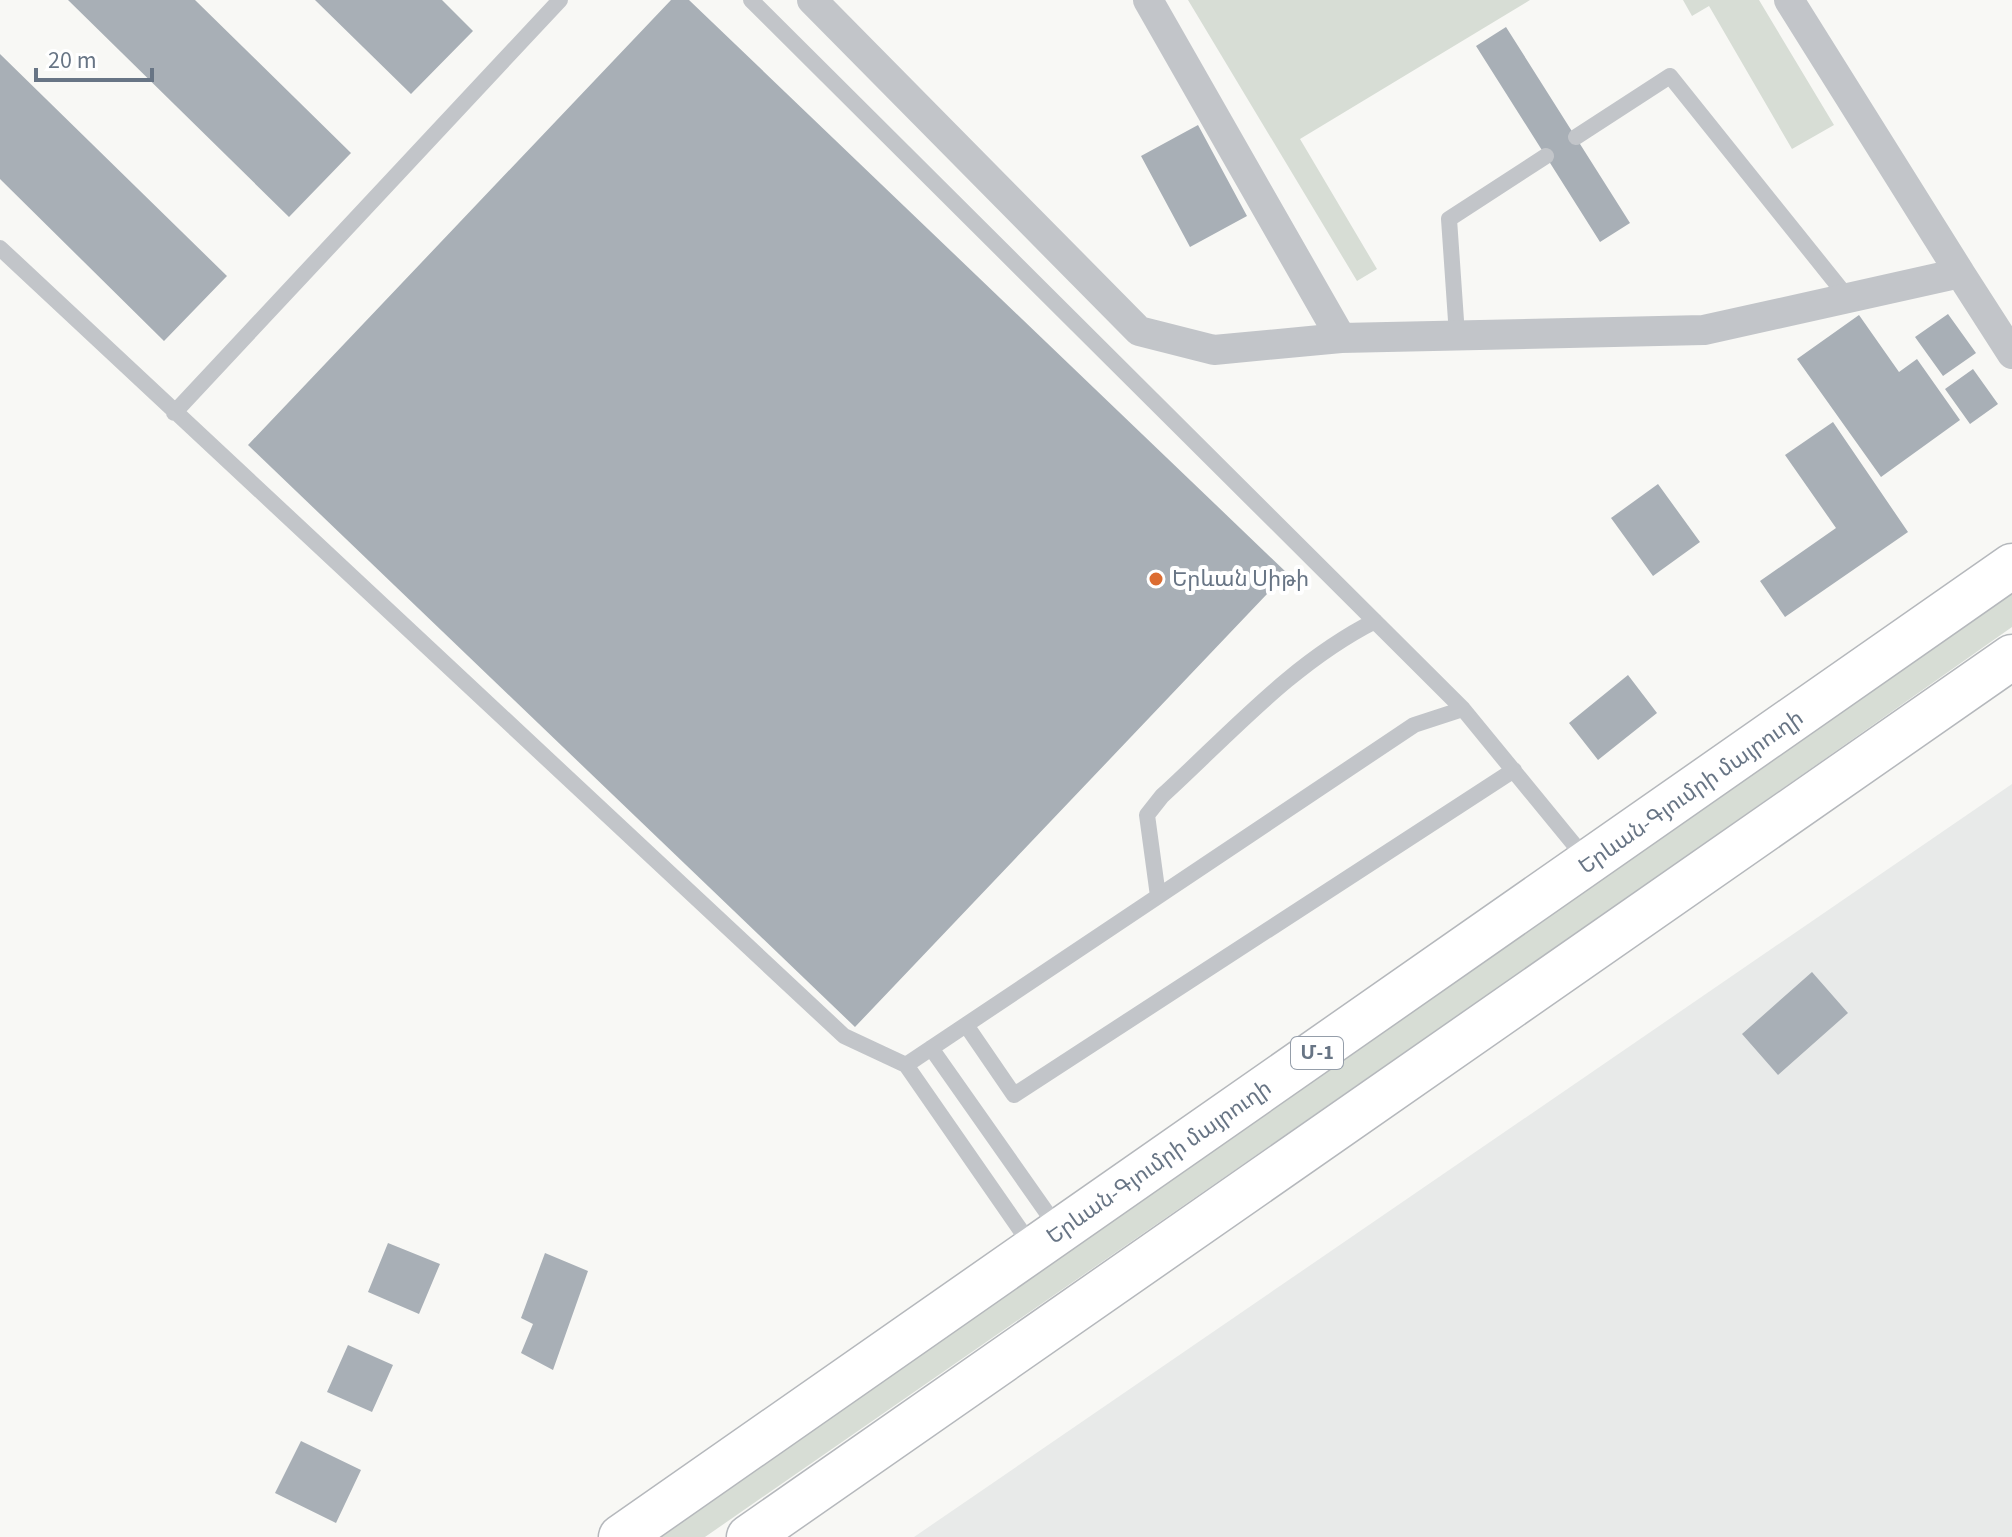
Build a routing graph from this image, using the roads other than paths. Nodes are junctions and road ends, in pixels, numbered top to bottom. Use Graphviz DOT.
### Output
graph roads {
  1 [pos="560,0"];
  2 [pos="751,0"];
  3 [pos="812,0"];
  4 [pos="1148,0"];
  5 [pos="1789,0"];
  6 [pos="1576,137"];
  7 [pos="1546,156"];
  8 [pos="0,248"];
  9 [pos="1960,273"];
  10 [pos="1848,298"];
  11 [pos="1457,335"];
  12 [pos="1341,338"];
  13 [pos="2012,354"];
  14 [pos="174,413"];
  15 [pos="2012,566"];
  16 [pos="1375,621"];
  17 [pos="2012,657"];
  18 [pos="1463,709"];
  19 [pos="1514,770"];
  20 [pos="1590,863"];
  21 [pos="1158,896"];
  22 [pos="966,1025"];
  23 [pos="931,1048"];
  24 [pos="906,1065"];
  25 [pos="1047,1240"];
  26 [pos="621,1537"];
  27 [pos="749,1537"];
  1 -- 14 [label="lane"];
  2 -- 16 [label="lane"];
  3 -- 12 [label="street"];
  4 -- 12 [label="street"];
  5 -- 9 [label="street"];
  6 -- 10 [label="lane"];
  7 -- 11 [label="lane"];
  8 -- 14 [label="lane"];
  9 -- 10 [label="street"];
  9 -- 13 [label="street"];
  10 -- 11 [label="street"];
  11 -- 12 [label="street"];
  14 -- 24 [label="lane"];
  15 -- 20 [label="highway, Երևան-Գյումրի մայրուղի / Մ-1"];
  16 -- 18 [label="lane"];
  16 -- 21 [label="lane"];
  17 -- 27 [label="highway"];
  18 -- 19 [label="lane"];
  18 -- 21 [label="lane"];
  19 -- 20 [label="lane"];
  19 -- 22 [label="lane"];
  20 -- 25 [label="highway, Երևան-Գյումրի մայրուղի / Մ-1"];
  21 -- 22 [label="lane"];
  22 -- 23 [label="lane"];
  23 -- 24 [label="lane"];
  23 -- 25 [label="lane"];
  24 -- 25 [label="lane"];
  25 -- 26 [label="highway, Երևան-Գյումրի մայրուղի / Մ-1"];
}
